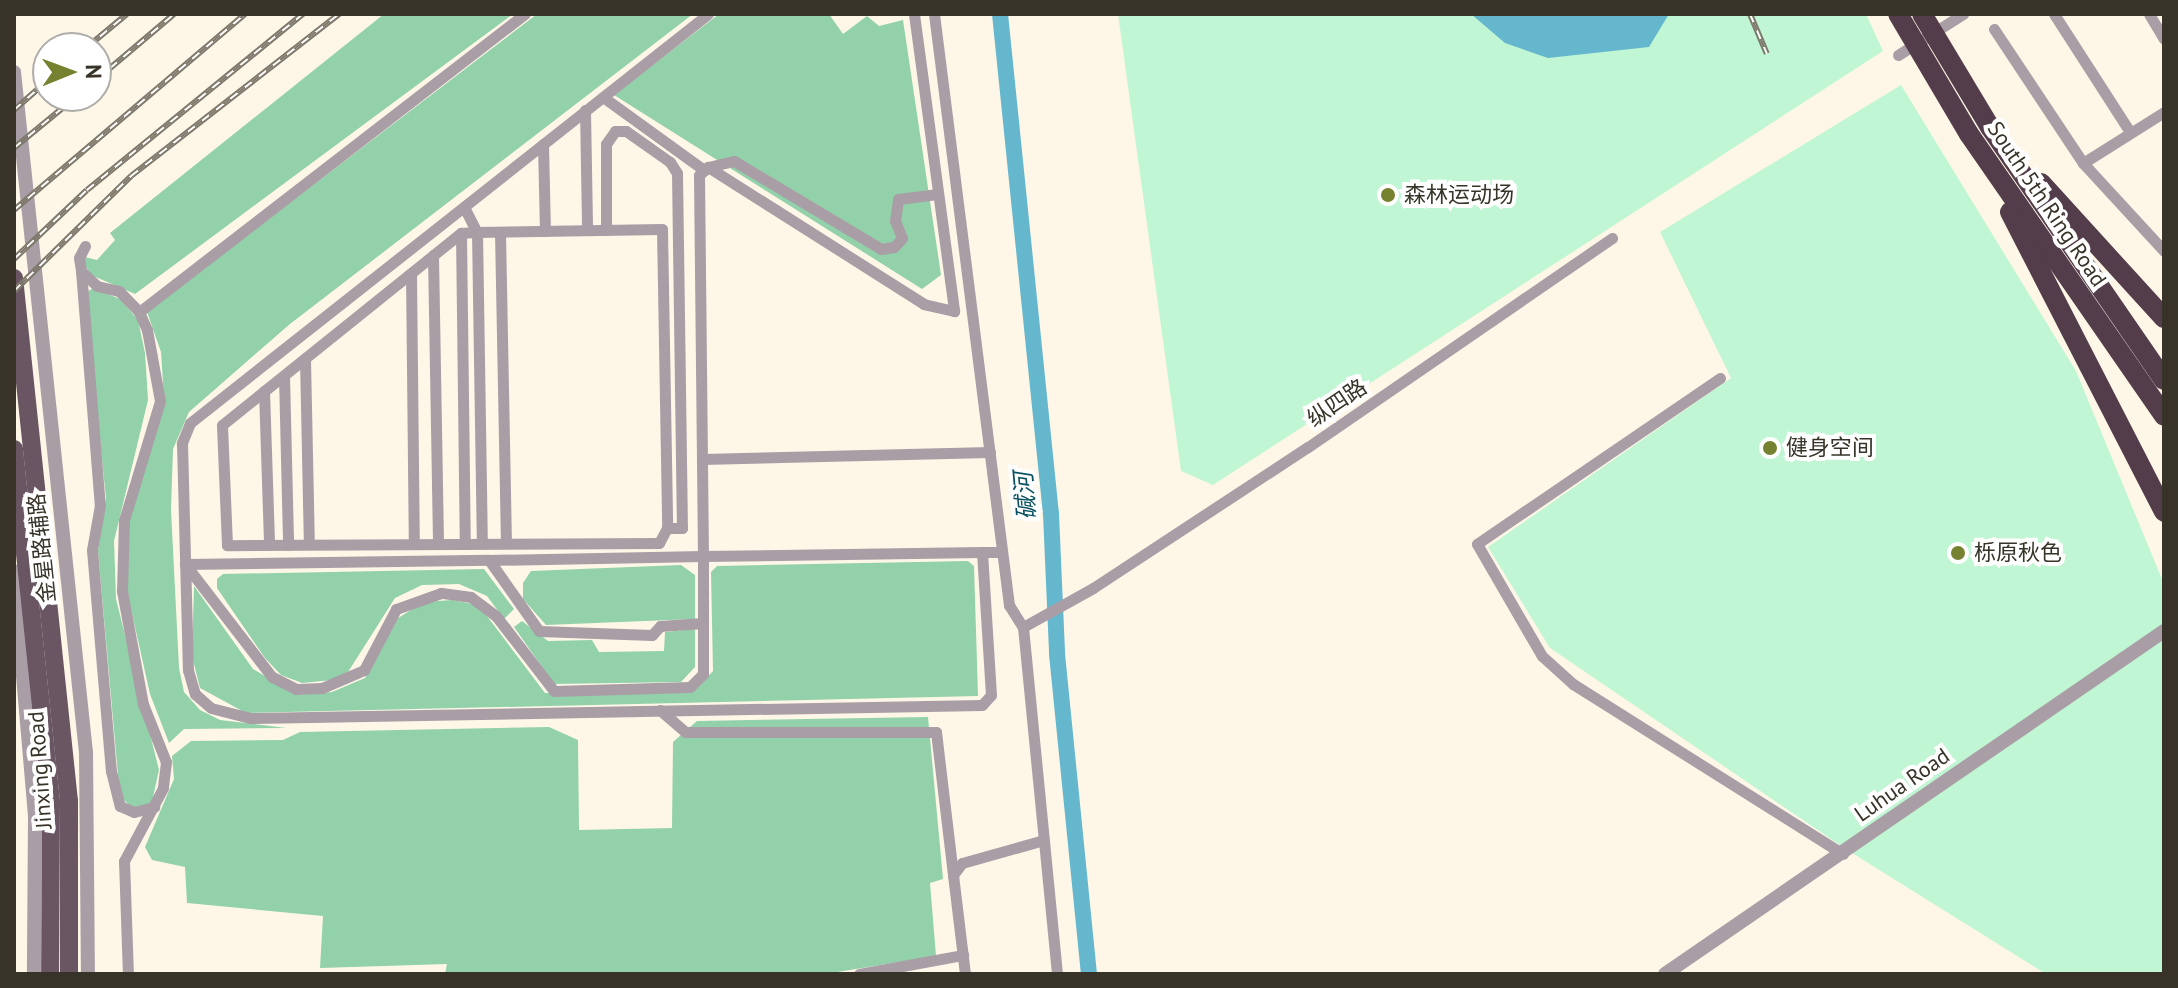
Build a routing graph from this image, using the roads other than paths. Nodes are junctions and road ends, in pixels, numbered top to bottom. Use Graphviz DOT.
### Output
graph roads {
  1 [pos="525,14"];
  2 [pos="708,14"];
  3 [pos="914,14"];
  4 [pos="934,14"];
  5 [pos="1898,14"];
  6 [pos="1963,14"];
  7 [pos="2054,14"];
  8 [pos="2149,14"];
  9 [pos="1930,28"];
  10 [pos="1994,29"];
  11 [pos="2164,39"];
  12 [pos="1910,49"];
  13 [pos="14,72"];
  14 [pos="603,97"];
  15 [pos="585,110"];
  16 [pos="2164,112"];
  17 [pos="1990,127"];
  18 [pos="2130,132"];
  19 [pos="1969,134"];
  20 [pos="543,144"];
  21 [pos="2083,163"];
  22 [pos="706,169"];
  23 [pos="938,194"];
  24 [pos="464,207"];
  25 [pos="587,230"];
  26 [pos="606,230"];
  27 [pos="545,231"];
  28 [pos="477,232"];
  29 [pos="500,232"];
  30 [pos="461,233"];
  31 [pos="1612,238"];
  32 [pos="85,246"];
  33 [pos="2164,251"];
  34 [pos="433,255"];
  35 [pos="81,271"];
  36 [pos="411,273"];
  37 [pos="14,278"];
  38 [pos="139,312"];
  39 [pos="2164,318"];
  40 [pos="305,359"];
  41 [pos="284,376"];
  42 [pos="1720,378"];
  43 [pos="2164,380"];
  44 [pos="264,391"];
  45 [pos="2164,416"];
  46 [pos="14,449"];
  47 [pos="990,452"];
  48 [pos="702,459"];
  49 [pos="2164,512"];
  50 [pos="667,528"];
  51 [pos="482,543"];
  52 [pos="506,543"];
  53 [pos="309,544"];
  54 [pos="414,544"];
  55 [pos="438,544"];
  56 [pos="465,544"];
  57 [pos="269,545"];
  58 [pos="288,545"];
  59 [pos="982,552"];
  60 [pos="1002,552"];
  61 [pos="703,556"];
  62 [pos="489,560"];
  63 [pos="185,564"];
  64 [pos="14,571"];
  65 [pos="703,623"];
  66 [pos="1023,627"];
  67 [pos="2164,631"];
  68 [pos="660,710"];
  69 [pos="154,807"];
  70 [pos="1044,840"];
  71 [pos="1843,854"];
  72 [pos="953,875"];
  73 [pos="963,955"];
  74 [pos="34,974"];
  75 [pos="50,974"];
  76 [pos="69,974"];
  77 [pos="88,974"];
  78 [pos="128,974"];
  79 [pos="859,974"];
  80 [pos="965,974"];
  81 [pos="1057,974"];
  82 [pos="1665,974"];
  1 -- 38 [label="street"];
  2 -- 14 [label="street"];
  3 -- 23 [label="street"];
  4 -- 47 [label="street"];
  5 -- 12 [label="highway, South 5th Ring Road"];
  6 -- 12 [label="street"];
  7 -- 18 [label="street"];
  8 -- 11 [label="street"];
  9 -- 17 [label="highway, South 5th Ring Road"];
  10 -- 21 [label="street"];
  12 -- 19 [label="highway, South 5th Ring Road"];
  13 -- 77 [label="street, 金星路辅路"];
  14 -- 15 [label="street"];
  14 -- 22 [label="street"];
  15 -- 20 [label="street"];
  15 -- 25 [label="street"];
  16 -- 18 [label="street"];
  17 -- 39 [label="highway"];
  17 -- 43 [label="highway, South 5th Ring Road"];
  18 -- 21 [label="street"];
  19 -- 45 [label="highway, South 5th Ring Road"];
  19 -- 49 [label="highway"];
  20 -- 24 [label="street"];
  20 -- 27 [label="street"];
  21 -- 33 [label="street"];
  22 -- 23 [label="street"];
  22 -- 23 [label="street"];
  22 -- 48 [label="street"];
  24 -- 28 [label="street"];
  24 -- 63 [label="street"];
  25 -- 26 [label="street"];
  25 -- 27 [label="street"];
  26 -- 50 [label="street"];
  26 -- 50 [label="street"];
  27 -- 29 [label="street"];
  28 -- 29 [label="street"];
  28 -- 30 [label="street"];
  28 -- 51 [label="street"];
  29 -- 52 [label="street"];
  30 -- 34 [label="street"];
  30 -- 56 [label="street"];
  31 -- 66 [label="street, 纵四路"];
  32 -- 35 [label="street"];
  34 -- 36 [label="street"];
  34 -- 55 [label="street"];
  35 -- 38 [label="street"];
  35 -- 69 [label="street"];
  36 -- 40 [label="street"];
  36 -- 54 [label="street"];
  37 -- 76 [label="main road, Jinxing Road"];
  38 -- 69 [label="street"];
  40 -- 41 [label="street"];
  40 -- 53 [label="street"];
  41 -- 44 [label="street"];
  41 -- 58 [label="street"];
  42 -- 71 [label="street"];
  44 -- 57 [label="street"];
  44 -- 57 [label="street"];
  46 -- 75 [label="main road"];
  47 -- 48 [label="street"];
  47 -- 60 [label="street"];
  48 -- 61 [label="street"];
  50 -- 52 [label="street"];
  51 -- 52 [label="street"];
  51 -- 56 [label="street"];
  53 -- 54 [label="street"];
  53 -- 58 [label="street"];
  54 -- 55 [label="street"];
  55 -- 56 [label="street"];
  57 -- 58 [label="street"];
  59 -- 60 [label="street"];
  59 -- 61 [label="street"];
  59 -- 68 [label="street"];
  60 -- 66 [label="street"];
  61 -- 62 [label="street"];
  61 -- 65 [label="street"];
  62 -- 63 [label="street"];
  62 -- 65 [label="street"];
  63 -- 65 [label="street"];
  63 -- 68 [label="street"];
  64 -- 74 [label="street, 金星路辅路"];
  66 -- 70 [label="street"];
  67 -- 71 [label="street, Luhua Road"];
  68 -- 72 [label="street"];
  69 -- 78 [label="street"];
  70 -- 72 [label="street"];
  70 -- 81 [label="street"];
  71 -- 82 [label="street, Luhua Road"];
  72 -- 73 [label="street"];
  73 -- 79 [label="street"];
  73 -- 80 [label="street"];
}
